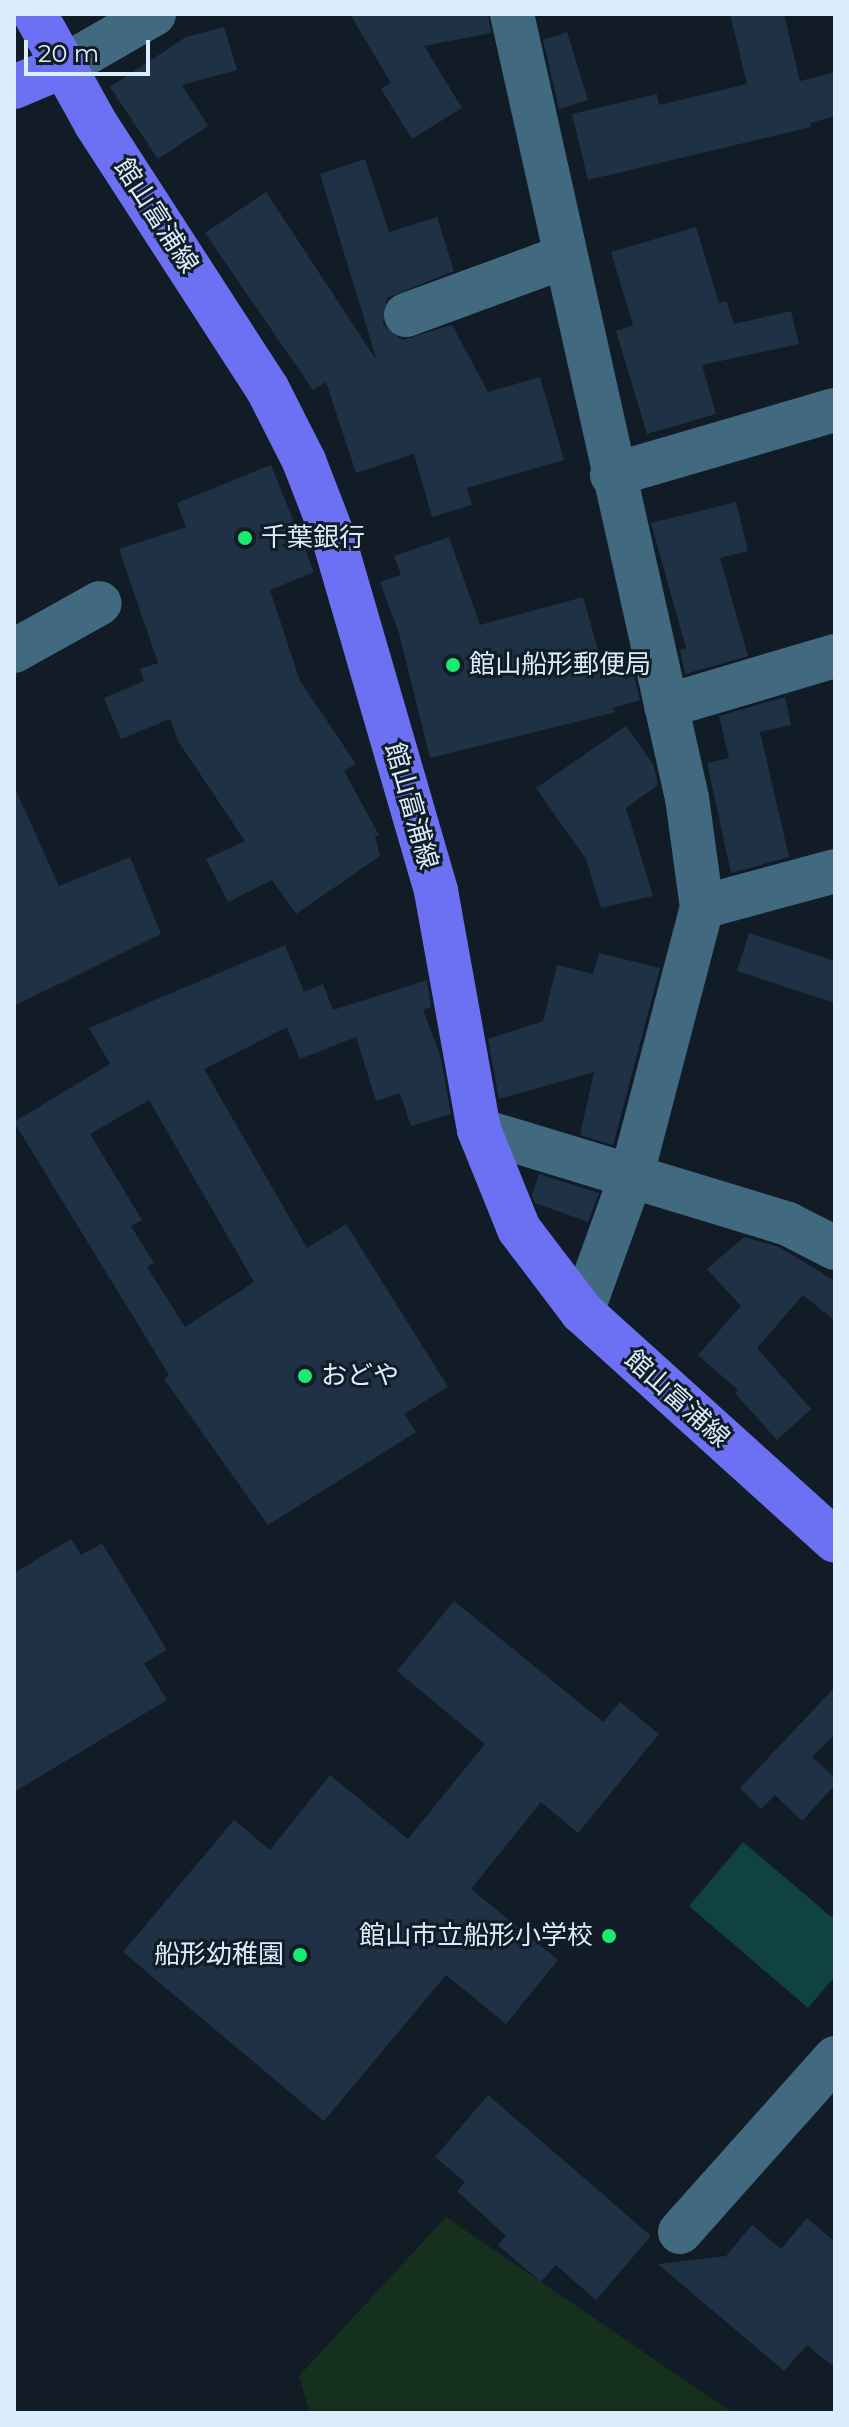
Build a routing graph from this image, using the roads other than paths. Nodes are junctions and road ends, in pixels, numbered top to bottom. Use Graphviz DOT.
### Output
graph roads {
  1 [pos="35,14"];
  2 [pos="154,14"];
  3 [pos="512,14"];
  4 [pos="64,66"];
  5 [pos="14,87"];
  6 [pos="564,257"];
  7 [pos="406,315"];
  8 [pos="835,410"];
  9 [pos="612,475"];
  10 [pos="100,603"];
  11 [pos="14,651"];
  12 [pos="835,656"];
  13 [pos="666,706"];
  14 [pos="835,871"];
  15 [pos="702,907"];
  16 [pos="479,1130"];
  17 [pos="632,1174"];
  18 [pos="835,1248"];
  19 [pos="582,1312"];
  20 [pos="835,1541"];
  21 [pos="835,2058"];
  22 [pos="680,2232"];
  1 -- 4 [label="main road, 館山富浦線"];
  2 -- 4 [label="street"];
  3 -- 6 [label="street"];
  4 -- 5 [label="main road"];
  4 -- 16 [label="main road, 館山富浦線"];
  6 -- 7 [label="street"];
  6 -- 9 [label="street"];
  8 -- 9 [label="street"];
  9 -- 13 [label="street"];
  10 -- 11 [label="street"];
  12 -- 13 [label="street"];
  13 -- 15 [label="street"];
  14 -- 15 [label="street"];
  15 -- 17 [label="street"];
  16 -- 17 [label="street"];
  16 -- 19 [label="main road, 館山富浦線"];
  17 -- 18 [label="street"];
  17 -- 19 [label="street"];
  19 -- 20 [label="main road, 館山富浦線"];
  21 -- 22 [label="street"];
}
